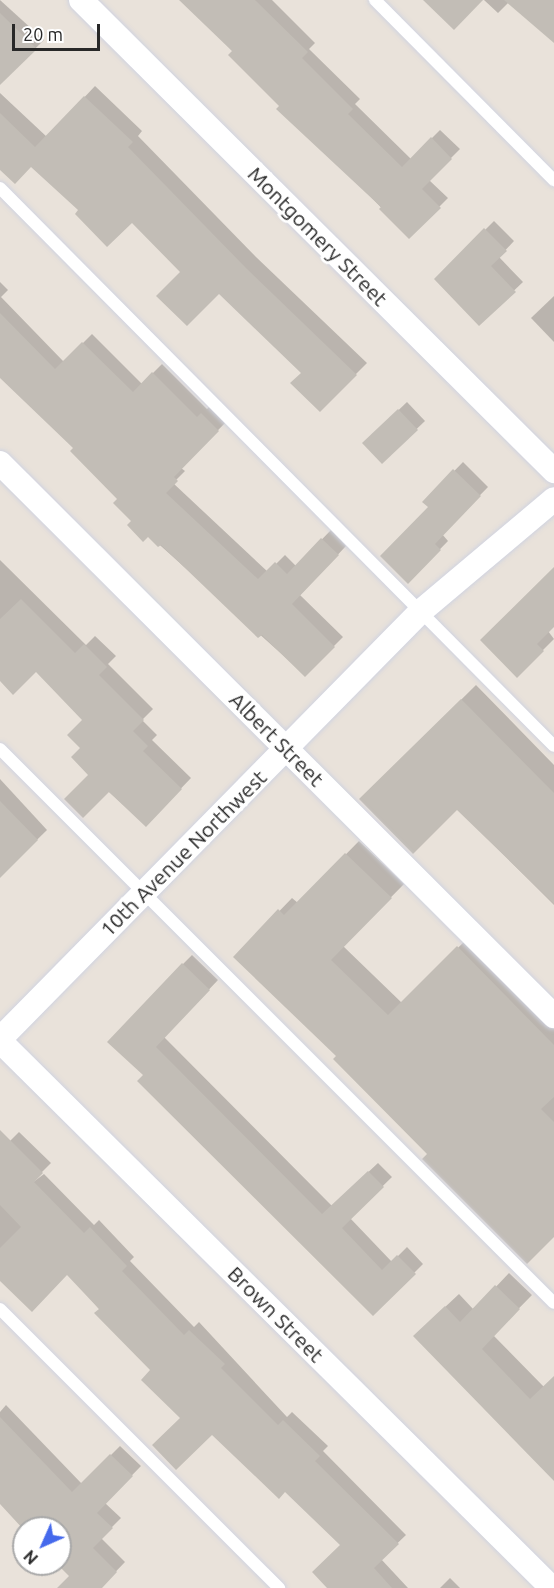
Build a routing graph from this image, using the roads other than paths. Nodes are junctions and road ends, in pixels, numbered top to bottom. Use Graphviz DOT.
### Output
graph roads {
  1 [pos="81,0"];
  2 [pos="375,0"];
  3 [pos="554,180"];
  4 [pos="0,188"];
  5 [pos="0,463"];
  6 [pos="554,471"];
  7 [pos="554,499"];
  8 [pos="420,612"];
  9 [pos="554,746"];
  10 [pos="0,749"];
  11 [pos="286,749"];
  12 [pos="145,892"];
  13 [pos="554,1016"];
  14 [pos="0,1040"];
  15 [pos="554,1303"];
  16 [pos="0,1309"];
  17 [pos="279,1588"];
  18 [pos="552,1588"];
  1 -- 6 [label="street, Montgomery Street"];
  2 -- 3 [label="lane"];
  4 -- 8 [label="lane"];
  5 -- 11 [label="street, Albert Street"];
  7 -- 8 [label="street, 10th Avenue Northwest"];
  8 -- 9 [label="lane"];
  8 -- 11 [label="street, 10th Avenue Northwest"];
  10 -- 12 [label="lane"];
  11 -- 12 [label="street, 10th Avenue Northwest"];
  11 -- 13 [label="street, Albert Street"];
  12 -- 14 [label="street, 10th Avenue Northwest"];
  12 -- 15 [label="lane"];
  14 -- 18 [label="street, Brown Street"];
  16 -- 17 [label="lane"];
}
